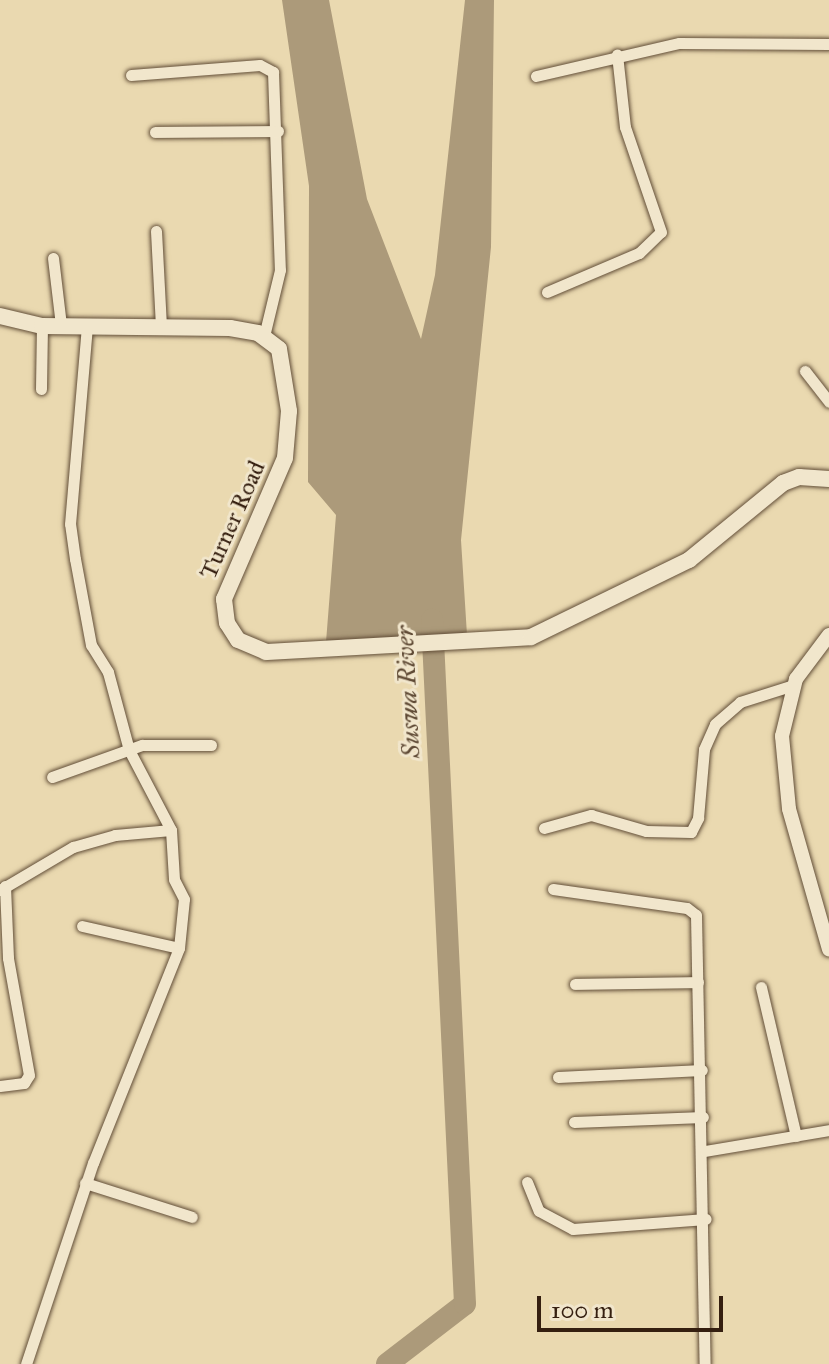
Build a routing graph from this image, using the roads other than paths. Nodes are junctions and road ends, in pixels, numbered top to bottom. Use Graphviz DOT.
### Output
graph roads {
  1 [pos="829,44"];
  2 [pos="617,54"];
  3 [pos="131,75"];
  4 [pos="536,76"];
  5 [pos="278,131"];
  6 [pos="155,132"];
  7 [pos="156,231"];
  8 [pos="53,258"];
  9 [pos="547,292"];
  10 [pos="0,316"];
  11 [pos="61,325"];
  12 [pos="161,325"];
  13 [pos="42,326"];
  14 [pos="87,326"];
  15 [pos="264,336"];
  16 [pos="805,371"];
  17 [pos="41,389"];
  18 [pos="829,402"];
  19 [pos="829,479"];
  20 [pos="829,635"];
  21 [pos="794,685"];
  22 [pos="211,745"];
  23 [pos="129,750"];
  24 [pos="52,777"];
  25 [pos="544,828"];
  26 [pos="171,830"];
  27 [pos="2,888"];
  28 [pos="553,889"];
  29 [pos="82,926"];
  30 [pos="179,948"];
  31 [pos="829,949"];
  32 [pos="698,982"];
  33 [pos="575,984"];
  34 [pos="761,987"];
  35 [pos="702,1070"];
  36 [pos="558,1077"];
  37 [pos="0,1086"];
  38 [pos="703,1117"];
  39 [pos="574,1122"];
  40 [pos="829,1130"];
  41 [pos="796,1136"];
  42 [pos="705,1151"];
  43 [pos="527,1182"];
  44 [pos="85,1183"];
  45 [pos="192,1217"];
  46 [pos="706,1219"];
  47 [pos="26,1364"];
  48 [pos="705,1364"];
  1 -- 2 [label="street"];
  2 -- 4 [label="street"];
  2 -- 9 [label="street"];
  3 -- 5 [label="street"];
  5 -- 6 [label="street"];
  5 -- 15 [label="street"];
  7 -- 12 [label="street"];
  8 -- 11 [label="street"];
  10 -- 13 [label="main road"];
  11 -- 13 [label="main road"];
  11 -- 14 [label="main road"];
  12 -- 14 [label="main road"];
  12 -- 15 [label="main road"];
  13 -- 17 [label="street"];
  14 -- 23 [label="street"];
  15 -- 19 [label="main road, Turner Road"];
  16 -- 18 [label="street"];
  20 -- 21 [label="street"];
  21 -- 25 [label="street"];
  21 -- 31 [label="street"];
  22 -- 23 [label="street"];
  23 -- 24 [label="street"];
  23 -- 26 [label="street"];
  26 -- 27 [label="street"];
  26 -- 30 [label="street"];
  27 -- 37 [label="street"];
  28 -- 32 [label="street"];
  29 -- 30 [label="street"];
  30 -- 44 [label="street"];
  32 -- 33 [label="street"];
  32 -- 35 [label="street"];
  34 -- 41 [label="street"];
  35 -- 36 [label="street"];
  35 -- 38 [label="street"];
  38 -- 39 [label="street"];
  38 -- 42 [label="street"];
  40 -- 41 [label="street"];
  41 -- 42 [label="street"];
  42 -- 46 [label="street"];
  43 -- 46 [label="street"];
  44 -- 45 [label="street"];
  44 -- 47 [label="street"];
  46 -- 48 [label="street"];
}
